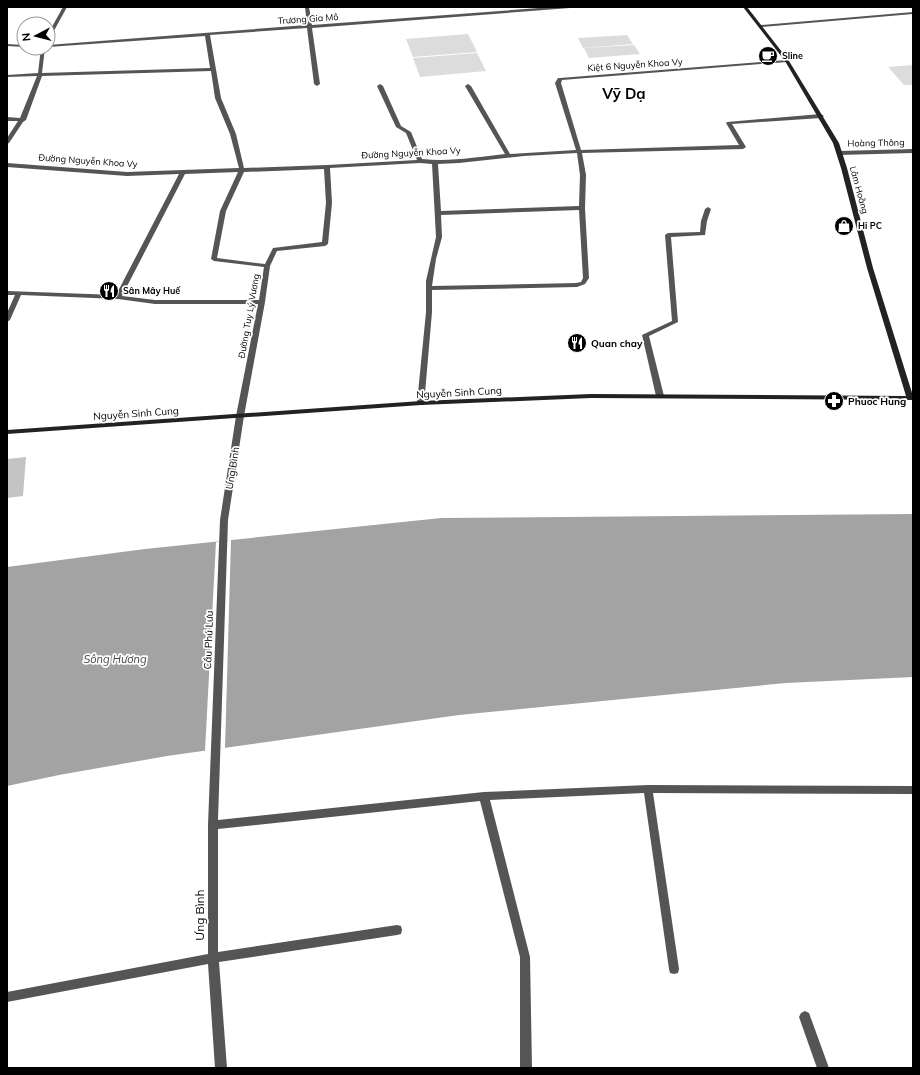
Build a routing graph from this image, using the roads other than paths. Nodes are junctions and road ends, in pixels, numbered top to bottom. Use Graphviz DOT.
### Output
graph roads {
  1 [pos="65,7"];
  2 [pos="307,7"];
  3 [pos="570,7"];
  4 [pos="745,7"];
  5 [pos="543,8"];
  6 [pos="913,13"];
  7 [pos="56,23"];
  8 [pos="761,26"];
  9 [pos="310,27"];
  10 [pos="207,34"];
  11 [pos="56,45"];
  12 [pos="42,56"];
  13 [pos="787,62"];
  14 [pos="213,69"];
  15 [pos="7,76"];
  16 [pos="40,76"];
  17 [pos="317,84"];
  18 [pos="380,86"];
  19 [pos="468,86"];
  20 [pos="821,116"];
  21 [pos="7,119"];
  22 [pos="23,120"];
  23 [pos="7,142"];
  24 [pos="578,151"];
  25 [pos="913,151"];
  26 [pos="839,153"];
  27 [pos="508,155"];
  28 [pos="420,161"];
  29 [pos="435,162"];
  30 [pos="7,165"];
  31 [pos="327,167"];
  32 [pos="242,170"];
  33 [pos="183,172"];
  34 [pos="582,208"];
  35 [pos="708,209"];
  36 [pos="439,213"];
  37 [pos="267,266"];
  38 [pos="429,288"];
  39 [pos="7,293"];
  40 [pos="19,293"];
  41 [pos="118,297"];
  42 [pos="262,302"];
  43 [pos="7,320"];
  44 [pos="660,396"];
  45 [pos="911,398"];
  46 [pos="421,404"];
  47 [pos="240,416"];
  48 [pos="7,432"];
  49 [pos="224,520"];
  50 [pos="214,761"];
  51 [pos="648,789"];
  52 [pos="913,790"];
  53 [pos="484,796"];
  54 [pos="213,825"];
  55 [pos="397,930"];
  56 [pos="213,958"];
  57 [pos="674,969"];
  58 [pos="7,997"];
  59 [pos="805,1017"];
  60 [pos="221,1068"];
  61 [pos="526,1068"];
  62 [pos="823,1068"];
  1 -- 7 [label="street"];
  2 -- 9 [label="street"];
  3 -- 5 [label="street, Trương Gia Mô"];
  4 -- 8 [label="street, Lâm Hoằng"];
  5 -- 9 [label="street, Trương Gia Mô"];
  6 -- 8 [label="street"];
  8 -- 13 [label="street, Lâm Hoằng"];
  9 -- 10 [label="street, Trương Gia Mô"];
  9 -- 17 [label="street"];
  10 -- 11 [label="street, Trương Gia Mô"];
  10 -- 14 [label="street"];
  12 -- 16 [label="street"];
  13 -- 20 [label="street, Lâm Hoằng"];
  13 -- 24 [label="street, Kiệt 6 Nguyễn Khoa Vy"];
  14 -- 16 [label="street"];
  14 -- 32 [label="street"];
  15 -- 16 [label="street"];
  16 -- 22 [label="street"];
  18 -- 28 [label="street"];
  19 -- 27 [label="street"];
  20 -- 24 [label="street, Đường Nguyễn Khoa Vy"];
  20 -- 26 [label="street, Lâm Hoằng"];
  21 -- 22 [label="street"];
  22 -- 23 [label="street"];
  24 -- 27 [label="street, Đường Nguyễn Khoa Vy"];
  24 -- 34 [label="street"];
  25 -- 26 [label="street, Hoàng Thông"];
  26 -- 45 [label="street, Lâm Hoằng"];
  27 -- 29 [label="street, Đường Nguyễn Khoa Vy"];
  28 -- 29 [label="street, Đường Nguyễn Khoa Vy"];
  28 -- 31 [label="street, Đường Nguyễn Khoa Vy"];
  29 -- 36 [label="street"];
  30 -- 33 [label="street, Đường Nguyễn Khoa Vy"];
  31 -- 32 [label="street, Đường Nguyễn Khoa Vy"];
  31 -- 37 [label="street"];
  32 -- 33 [label="street, Đường Nguyễn Khoa Vy"];
  32 -- 37 [label="street, Đường Tuy Lý Vương"];
  33 -- 41 [label="street"];
  34 -- 36 [label="street"];
  34 -- 38 [label="street"];
  35 -- 44 [label="street"];
  36 -- 38 [label="street"];
  37 -- 42 [label="street, Đường Tuy Lý Vương"];
  38 -- 46 [label="street"];
  39 -- 40 [label="street"];
  40 -- 41 [label="street"];
  40 -- 43 [label="street"];
  41 -- 42 [label="street"];
  42 -- 47 [label="street, Đường Tuy Lý Vương"];
  44 -- 45 [label="street, Nguyễn Sinh Cung"];
  44 -- 46 [label="street, Nguyễn Sinh Cung"];
  46 -- 47 [label="street, Nguyễn Sinh Cung"];
  47 -- 48 [label="street, Nguyễn Sinh Cung"];
  47 -- 49 [label="street, Ưng Bình"];
  49 -- 50 [label="street, Cầu Phú Lưu"];
  50 -- 54 [label="street, Ưng Bình"];
  51 -- 52 [label="street"];
  51 -- 53 [label="street"];
  51 -- 57 [label="street"];
  53 -- 54 [label="street"];
  53 -- 61 [label="street"];
  54 -- 56 [label="street, Ưng Bình"];
  55 -- 56 [label="street"];
  56 -- 58 [label="street"];
  56 -- 60 [label="street, Ưng Bình"];
  59 -- 62 [label="street"];
}
